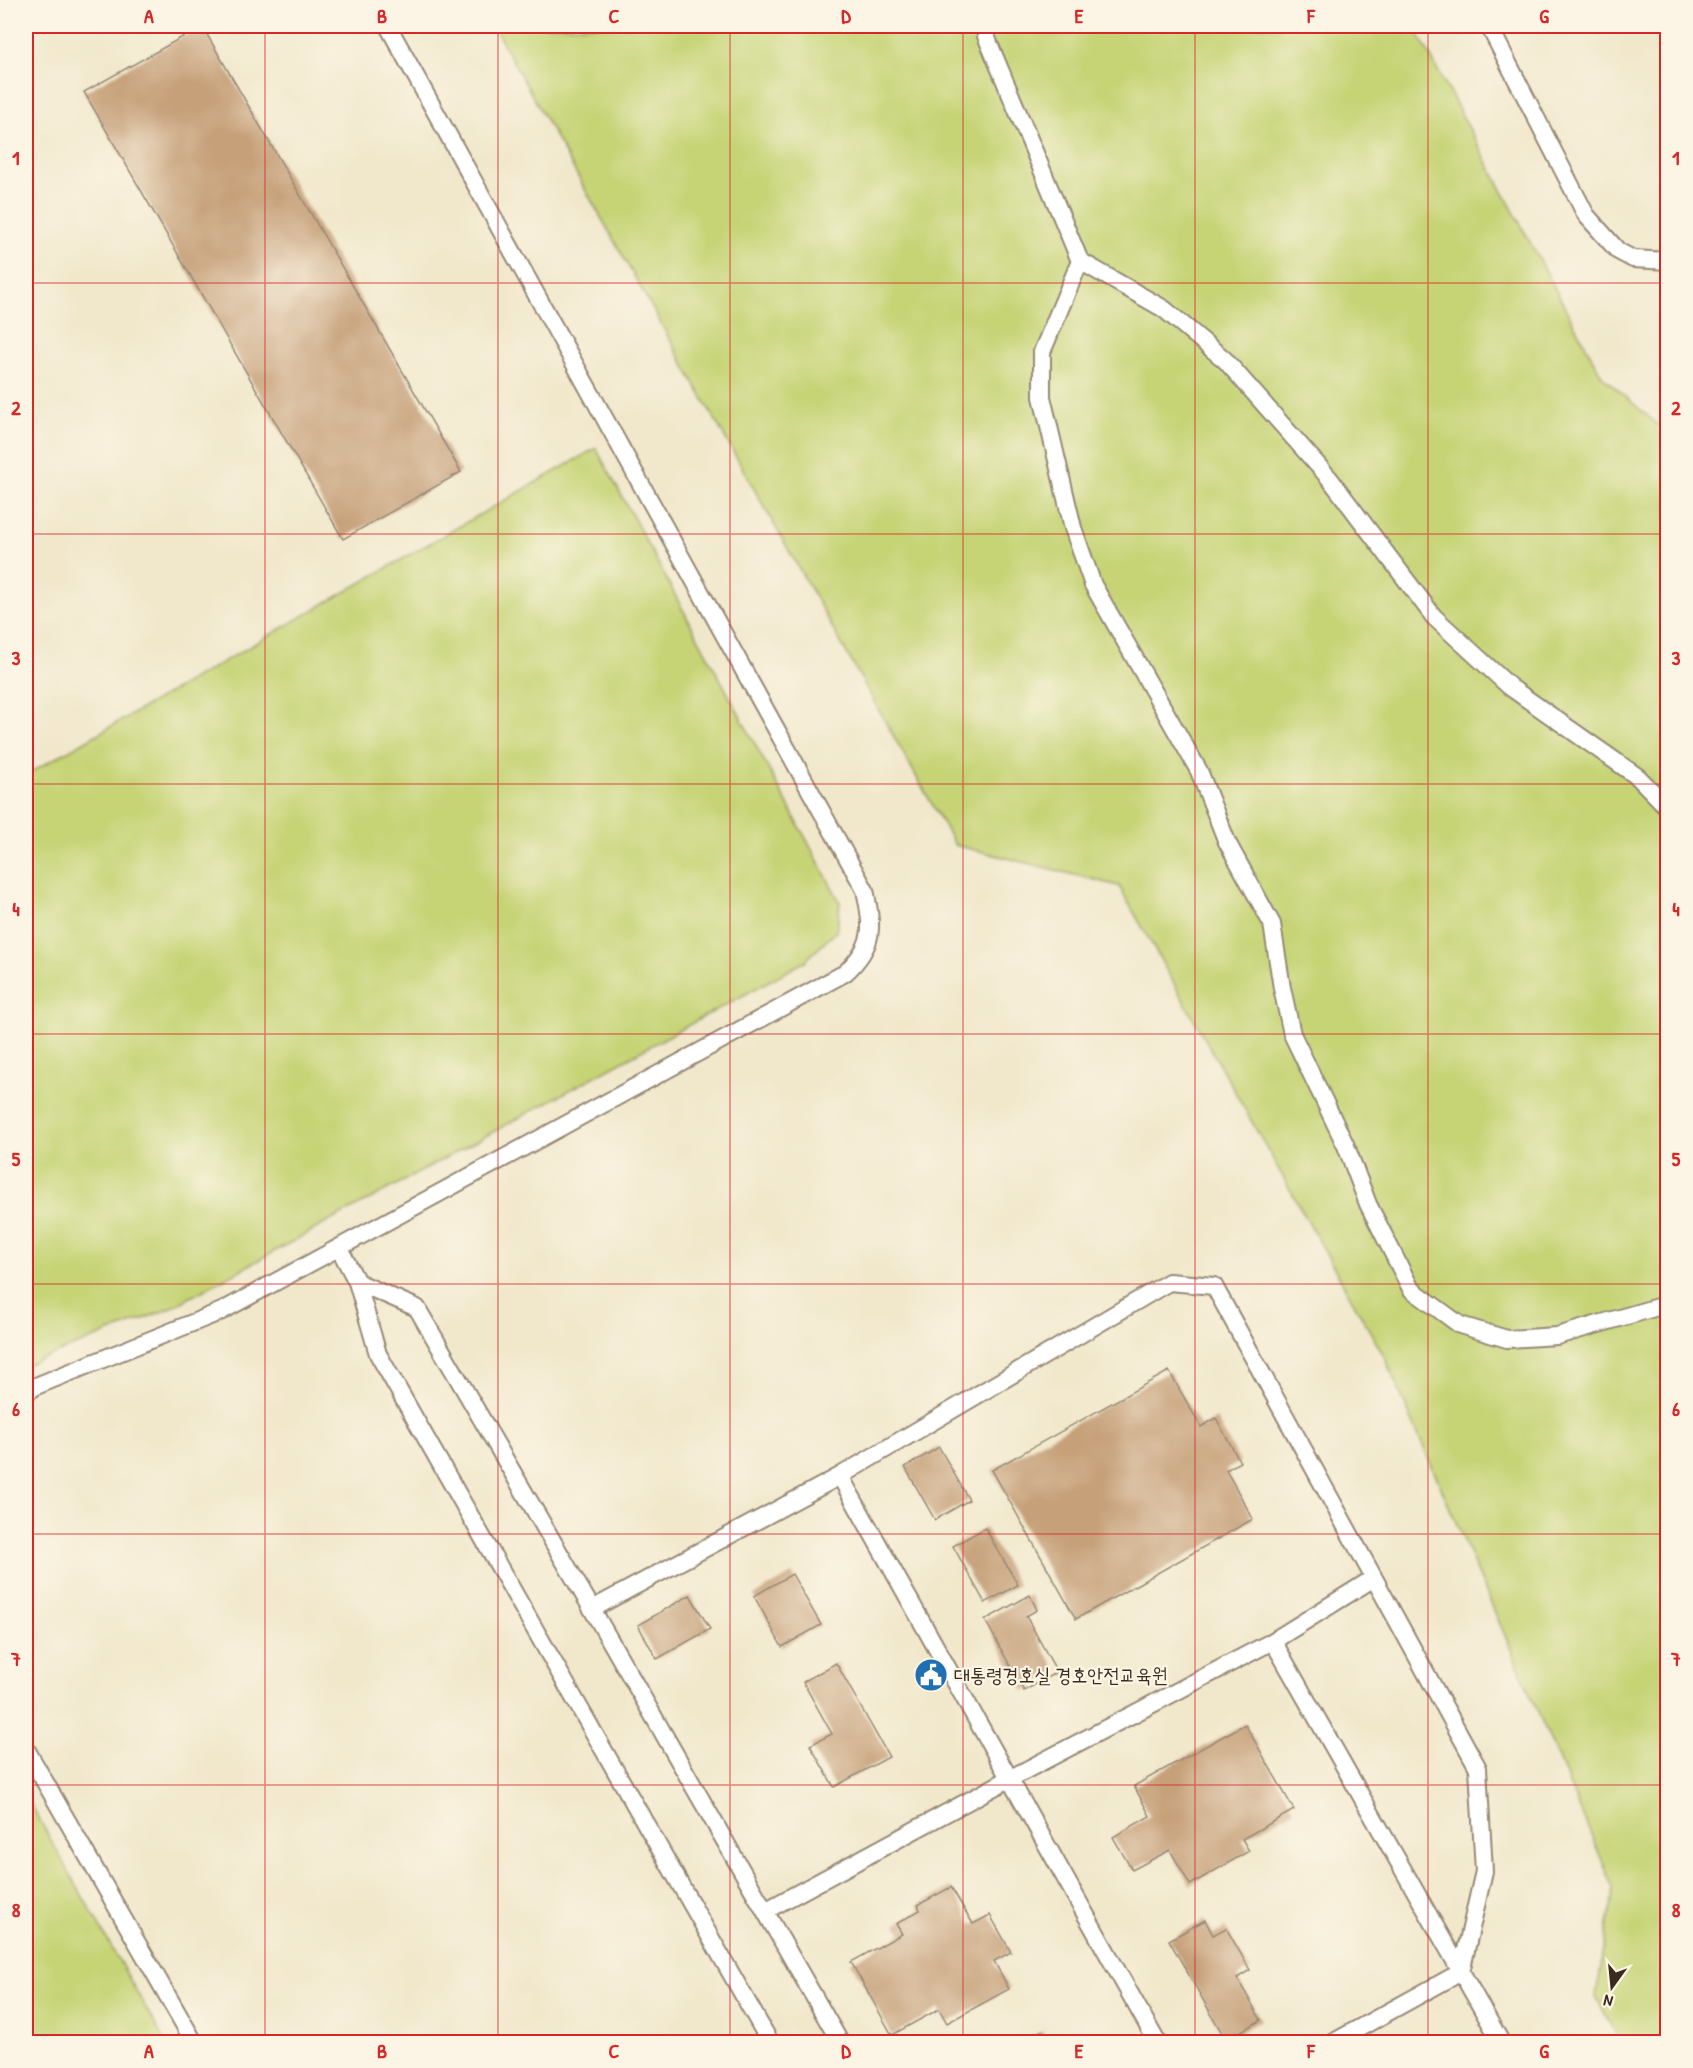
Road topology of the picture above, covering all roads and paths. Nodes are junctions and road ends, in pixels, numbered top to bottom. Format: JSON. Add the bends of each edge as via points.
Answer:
{"nodes":[{"id":1,"x":388,"y":26,"type":"edge"},
{"id":2,"x":987,"y":26,"type":"edge"},
{"id":3,"x":1489,"y":26,"type":"edge"},
{"id":4,"x":1080,"y":261,"type":"junction"},
{"id":5,"x":1668,"y":261,"type":"edge"},
{"id":6,"x":1668,"y":808,"type":"edge"},
{"id":7,"x":339,"y":1248,"type":"junction"},
{"id":8,"x":357,"y":1282,"type":"junction"},
{"id":9,"x":1668,"y":1304,"type":"edge"},
{"id":10,"x":26,"y":1393,"type":"edge"},
{"id":11,"x":840,"y":1476,"type":"junction"},
{"id":12,"x":1374,"y":1578,"type":"junction"},
{"id":13,"x":592,"y":1609,"type":"junction"},
{"id":14,"x":1273,"y":1641,"type":"junction"},
{"id":15,"x":26,"y":1749,"type":"edge"},
{"id":16,"x":1009,"y":1779,"type":"junction"},
{"id":17,"x":765,"y":1911,"type":"junction"},
{"id":18,"x":1461,"y":1972,"type":"junction"},
{"id":19,"x":194,"y":2043,"type":"edge"},
{"id":20,"x":771,"y":2043,"type":"edge"},
{"id":21,"x":840,"y":2043,"type":"edge"},
{"id":22,"x":1157,"y":2043,"type":"edge"},
{"id":23,"x":1334,"y":2043,"type":"edge"},
{"id":24,"x":1501,"y":2043,"type":"edge"}],
"edges":[{"from":1,"to":7,"type":"lane","via":[[865,890],[871,917],[869,941],[860,959],[845,973]]},
{"from":2,"to":4,"type":"lane","via":[[986,36]]},
{"from":3,"to":5,"type":"lane","via":[[1586,215],[1618,251],[1633,259]]},
{"from":4,"to":6,"type":"lane","via":[[1164,309],[1225,360],[1330,479],[1434,617],[1510,687],[1638,777]]},
{"from":4,"to":9,"type":"lane","via":[[1042,352],[1042,397],[1073,528],[1094,585],[1199,771],[1227,842],[1272,924],[1292,1034],[1346,1146],[1368,1204],[1411,1289],[1460,1325],[1508,1339],[1557,1336]]},
{"from":7,"to":8,"type":"lane"},
{"from":7,"to":10,"type":"lane","via":[[222,1311]]},
{"from":8,"to":13,"type":"lane","via":[[417,1308]]},
{"from":8,"to":20,"type":"lane","via":[[378,1354]]},
{"from":11,"to":12,"type":"lane","via":[[1169,1282],[1214,1286]]},
{"from":11,"to":13,"type":"lane"},
{"from":11,"to":16,"type":"lane"},
{"from":12,"to":14,"type":"lane"},
{"from":12,"to":18,"type":"lane","via":[[1478,1768],[1484,1871]]},
{"from":13,"to":17,"type":"lane"},
{"from":14,"to":16,"type":"lane"},
{"from":14,"to":18,"type":"lane"},
{"from":15,"to":19,"type":"lane"},
{"from":16,"to":17,"type":"lane"},
{"from":16,"to":22,"type":"lane"},
{"from":17,"to":21,"type":"lane"},
{"from":18,"to":23,"type":"lane"},
{"from":18,"to":24,"type":"lane"}]}
